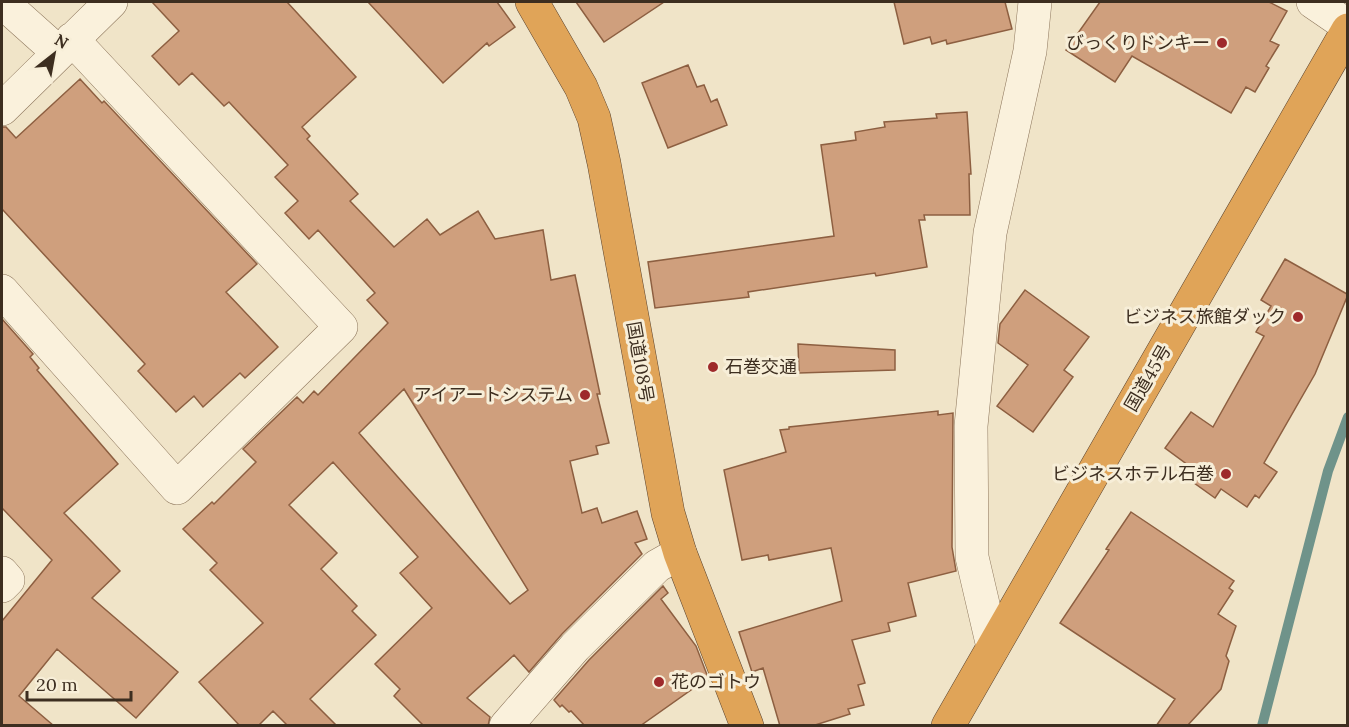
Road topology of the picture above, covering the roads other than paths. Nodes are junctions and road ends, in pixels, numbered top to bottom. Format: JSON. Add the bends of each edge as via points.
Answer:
{"nodes":[{"id":1,"x":2,"y":2,"type":"edge"},
{"id":2,"x":111,"y":2,"type":"edge"},
{"id":3,"x":532,"y":2,"type":"edge"},
{"id":4,"x":1035,"y":2,"type":"edge"},
{"id":5,"x":1313,"y":2,"type":"edge"},
{"id":6,"x":1347,"y":28,"type":"edge"},
{"id":7,"x":65,"y":46,"type":"junction"},
{"id":8,"x":2,"y":109,"type":"edge"},
{"id":9,"x":2,"y":291,"type":"edge"},
{"id":10,"x":680,"y":553,"type":"junction"},
{"id":11,"x":2,"y":573,"type":"edge"},
{"id":12,"x":2,"y":586,"type":"edge"},
{"id":13,"x":993,"y":647,"type":"junction"},
{"id":14,"x":506,"y":726,"type":"edge"},
{"id":15,"x":747,"y":726,"type":"edge"},
{"id":16,"x":948,"y":726,"type":"edge"}],
"edges":[{"from":1,"to":7,"type":"street"},
{"from":2,"to":7,"type":"street"},
{"from":3,"to":10,"type":"highway","name":"国道108号","via":[[581,87],[594,118],[668,513]]},
{"from":4,"to":13,"type":"street","via":[[1030,51],[990,233],[971,426],[972,557]]},
{"from":5,"to":6,"type":"street"},
{"from":6,"to":13,"type":"highway","name":"国道45号"},
{"from":7,"to":8,"type":"street"},
{"from":7,"to":9,"type":"street","via":[[341,327],[177,488]]},
{"from":10,"to":14,"type":"street","via":[[657,566],[583,639]]},
{"from":10,"to":15,"type":"highway","name":"国道108号"},
{"from":11,"to":12,"type":"street","via":[[8,580]]},
{"from":13,"to":16,"type":"highway","name":"国道45号"}]}
